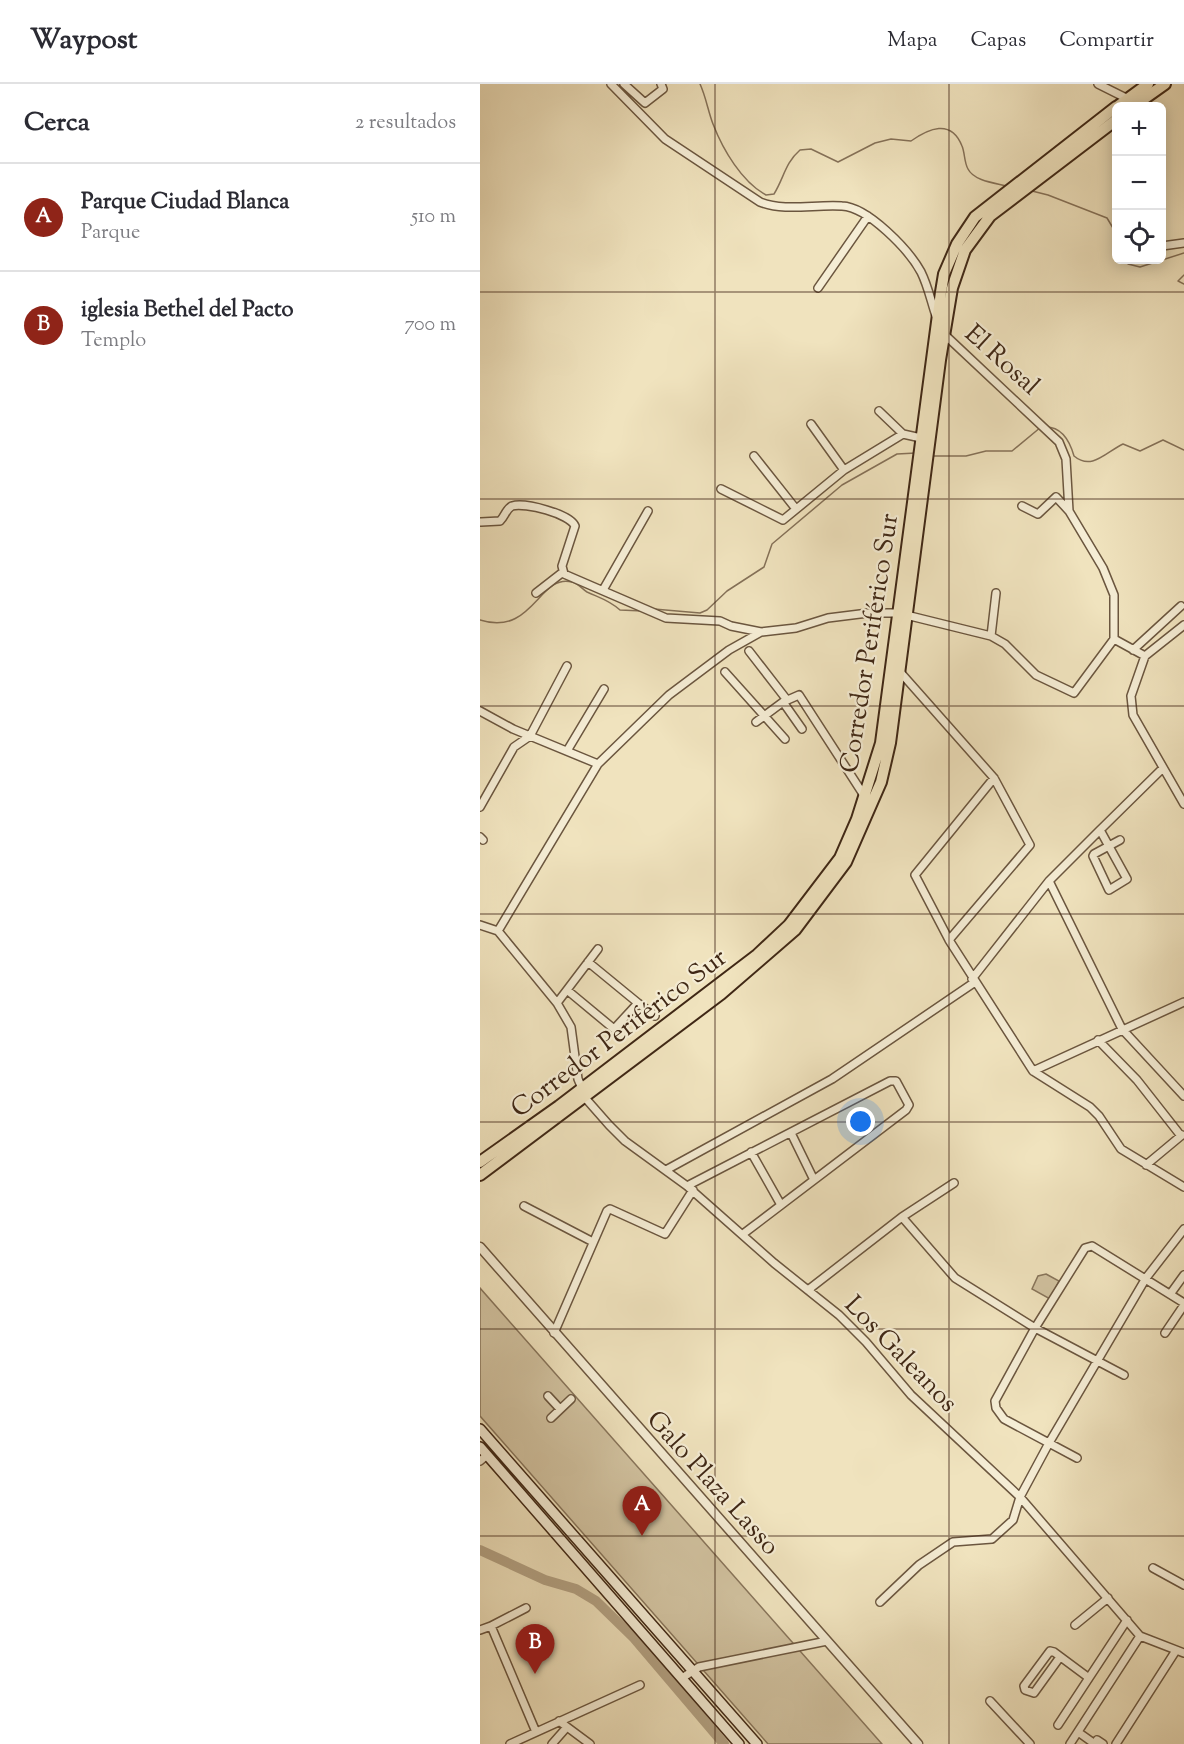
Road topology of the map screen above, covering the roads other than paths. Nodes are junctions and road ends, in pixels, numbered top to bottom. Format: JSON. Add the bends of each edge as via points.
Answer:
{"nodes":[{"id":1,"x":611,"y":84,"type":"edge"},
{"id":2,"x":624,"y":84,"type":"edge"},
{"id":3,"x":661,"y":84,"type":"edge"},
{"id":4,"x":1098,"y":84,"type":"edge"},
{"id":5,"x":1148,"y":84,"type":"edge"},
{"id":6,"x":1165,"y":84,"type":"edge"},
{"id":7,"x":1129,"y":102,"type":"edge"},
{"id":8,"x":1132,"y":102,"type":"edge"},
{"id":9,"x":1133,"y":102,"type":"edge"},
{"id":10,"x":1112,"y":111,"type":"edge"},
{"id":11,"x":1112,"y":123,"type":"edge"},
{"id":12,"x":868,"y":216,"type":"junction"},
{"id":13,"x":1184,"y":243,"type":"edge"},
{"id":14,"x":1166,"y":245,"type":"edge"},
{"id":15,"x":818,"y":288,"type":"dead end"},
{"id":16,"x":937,"y":322,"type":"junction"},
{"id":17,"x":944,"y":333,"type":"junction"},
{"id":18,"x":879,"y":411,"type":"dead end"},
{"id":19,"x":811,"y":424,"type":"dead end"},
{"id":20,"x":903,"y":434,"type":"junction"},
{"id":21,"x":921,"y":438,"type":"junction"},
{"id":22,"x":754,"y":456,"type":"dead end"},
{"id":23,"x":844,"y":470,"type":"junction"},
{"id":24,"x":721,"y":489,"type":"dead end"},
{"id":25,"x":1022,"y":506,"type":"dead end"},
{"id":26,"x":796,"y":510,"type":"junction"},
{"id":27,"x":648,"y":511,"type":"dead end"},
{"id":28,"x":1070,"y":511,"type":"junction"},
{"id":29,"x":481,"y":522,"type":"edge"},
{"id":30,"x":563,"y":572,"type":"junction"},
{"id":31,"x":603,"y":590,"type":"junction"},
{"id":32,"x":536,"y":593,"type":"dead end"},
{"id":33,"x":996,"y":593,"type":"dead end"},
{"id":34,"x":1181,"y":606,"type":"dead end"},
{"id":35,"x":903,"y":615,"type":"junction"},
{"id":36,"x":1184,"y":625,"type":"edge"},
{"id":37,"x":761,"y":632,"type":"junction"},
{"id":38,"x":991,"y":636,"type":"junction"},
{"id":39,"x":1114,"y":639,"type":"junction"},
{"id":40,"x":1133,"y":650,"type":"junction"},
{"id":41,"x":749,"y":651,"type":"dead end"},
{"id":42,"x":1145,"y":656,"type":"junction"},
{"id":43,"x":567,"y":666,"type":"dead end"},
{"id":44,"x":725,"y":672,"type":"dead end"},
{"id":45,"x":901,"y":673,"type":"junction"},
{"id":46,"x":604,"y":689,"type":"dead end"},
{"id":47,"x":785,"y":701,"type":"junction"},
{"id":48,"x":480,"y":711,"type":"edge"},
{"id":49,"x":765,"y":715,"type":"junction"},
{"id":50,"x":756,"y":722,"type":"dead end"},
{"id":51,"x":802,"y":729,"type":"dead end"},
{"id":52,"x":530,"y":736,"type":"junction"},
{"id":53,"x":785,"y":739,"type":"dead end"},
{"id":54,"x":567,"y":751,"type":"junction"},
{"id":55,"x":598,"y":764,"type":"junction"},
{"id":56,"x":1163,"y":768,"type":"junction"},
{"id":57,"x":994,"y":778,"type":"junction"},
{"id":58,"x":865,"y":797,"type":"junction"},
{"id":59,"x":1184,"y":804,"type":"edge"},
{"id":60,"x":480,"y":807,"type":"edge"},
{"id":61,"x":1100,"y":830,"type":"junction"},
{"id":62,"x":1120,"y":840,"type":"dead end"},
{"id":63,"x":1110,"y":846,"type":"junction"},
{"id":64,"x":1048,"y":881,"type":"junction"},
{"id":65,"x":480,"y":925,"type":"edge"},
{"id":66,"x":498,"y":931,"type":"junction"},
{"id":67,"x":949,"y":940,"type":"junction"},
{"id":68,"x":598,"y":949,"type":"dead end"},
{"id":69,"x":588,"y":962,"type":"junction"},
{"id":70,"x":974,"y":980,"type":"junction"},
{"id":71,"x":567,"y":990,"type":"junction"},
{"id":72,"x":1184,"y":1002,"type":"edge"},
{"id":73,"x":557,"y":1003,"type":"junction"},
{"id":74,"x":638,"y":1003,"type":"junction"},
{"id":75,"x":1176,"y":1005,"type":"junction"},
{"id":76,"x":1184,"y":1013,"type":"edge"},
{"id":77,"x":655,"y":1016,"type":"dead end"},
{"id":78,"x":1122,"y":1029,"type":"junction"},
{"id":79,"x":1098,"y":1040,"type":"junction"},
{"id":80,"x":1033,"y":1071,"type":"junction"},
{"id":81,"x":584,"y":1092,"type":"junction"},
{"id":82,"x":1184,"y":1096,"type":"edge"},
{"id":83,"x":791,"y":1133,"type":"junction"},
{"id":84,"x":1182,"y":1135,"type":"edge"},
{"id":85,"x":751,"y":1152,"type":"junction"},
{"id":86,"x":480,"y":1162,"type":"edge"},
{"id":87,"x":1146,"y":1165,"type":"junction"},
{"id":88,"x":666,"y":1170,"type":"junction"},
{"id":89,"x":480,"y":1175,"type":"edge"},
{"id":90,"x":814,"y":1180,"type":"junction"},
{"id":91,"x":954,"y":1183,"type":"dead end"},
{"id":92,"x":1184,"y":1187,"type":"edge"},
{"id":93,"x":690,"y":1188,"type":"junction"},
{"id":94,"x":781,"y":1205,"type":"junction"},
{"id":95,"x":524,"y":1206,"type":"dead end"},
{"id":96,"x":902,"y":1217,"type":"junction"},
{"id":97,"x":1184,"y":1230,"type":"edge"},
{"id":98,"x":743,"y":1234,"type":"junction"},
{"id":99,"x":593,"y":1242,"type":"junction"},
{"id":100,"x":480,"y":1247,"type":"edge"},
{"id":101,"x":1184,"y":1275,"type":"edge"},
{"id":102,"x":1146,"y":1278,"type":"junction"},
{"id":103,"x":808,"y":1290,"type":"junction"},
{"id":104,"x":1171,"y":1293,"type":"junction"},
{"id":105,"x":1184,"y":1304,"type":"edge"},
{"id":106,"x":1035,"y":1328,"type":"junction"},
{"id":107,"x":1165,"y":1332,"type":"dead end"},
{"id":108,"x":554,"y":1333,"type":"junction"},
{"id":109,"x":1099,"y":1361,"type":"junction"},
{"id":110,"x":1124,"y":1375,"type":"dead end"},
{"id":111,"x":548,"y":1396,"type":"dead end"},
{"id":112,"x":571,"y":1399,"type":"dead end"},
{"id":113,"x":560,"y":1409,"type":"junction"},
{"id":114,"x":551,"y":1418,"type":"dead end"},
{"id":115,"x":480,"y":1429,"type":"edge"},
{"id":116,"x":1049,"y":1443,"type":"junction"},
{"id":117,"x":480,"y":1447,"type":"edge"},
{"id":118,"x":483,"y":1458,"type":"edge"},
{"id":119,"x":1077,"y":1458,"type":"dead end"},
{"id":120,"x":1020,"y":1497,"type":"junction"},
{"id":121,"x":1153,"y":1568,"type":"dead end"},
{"id":122,"x":1184,"y":1585,"type":"edge"},
{"id":123,"x":1108,"y":1598,"type":"junction"},
{"id":124,"x":880,"y":1602,"type":"dead end"},
{"id":125,"x":526,"y":1608,"type":"dead end"},
{"id":126,"x":1126,"y":1620,"type":"junction"},
{"id":127,"x":1075,"y":1625,"type":"dead end"},
{"id":128,"x":490,"y":1626,"type":"junction"},
{"id":129,"x":480,"y":1630,"type":"edge"},
{"id":130,"x":1140,"y":1636,"type":"junction"},
{"id":131,"x":827,"y":1641,"type":"junction"},
{"id":132,"x":1175,"y":1652,"type":"junction"},
{"id":133,"x":1184,"y":1653,"type":"edge"},
{"id":134,"x":1060,"y":1657,"type":"junction"},
{"id":135,"x":691,"y":1670,"type":"junction"},
{"id":136,"x":682,"y":1678,"type":"junction"},
{"id":137,"x":1089,"y":1678,"type":"junction"},
{"id":138,"x":640,"y":1685,"type":"dead end"},
{"id":139,"x":990,"y":1701,"type":"dead end"},
{"id":140,"x":559,"y":1722,"type":"junction"},
{"id":141,"x":1058,"y":1725,"type":"dead end"},
{"id":142,"x":567,"y":1727,"type":"junction"},
{"id":143,"x":536,"y":1732,"type":"junction"},
{"id":144,"x":1078,"y":1732,"type":"junction"},
{"id":145,"x":528,"y":1741,"type":"edge"},
{"id":146,"x":510,"y":1744,"type":"edge"},
{"id":147,"x":552,"y":1744,"type":"edge"},
{"id":148,"x":590,"y":1744,"type":"edge"},
{"id":149,"x":739,"y":1744,"type":"edge"},
{"id":150,"x":757,"y":1744,"type":"edge"},
{"id":151,"x":918,"y":1744,"type":"edge"},
{"id":152,"x":1030,"y":1744,"type":"edge"},
{"id":153,"x":1070,"y":1744,"type":"edge"},
{"id":154,"x":1102,"y":1744,"type":"edge"},
{"id":155,"x":1116,"y":1744,"type":"edge"}],
"edges":[{"from":1,"to":12,"type":"street","name":"El Rosal","via":[[665,140],[760,202],[771,207],[853,207]]},
{"from":2,"to":3,"type":"street","via":[[645,104],[663,89]]},
{"from":4,"to":7,"type":"street"},
{"from":5,"to":8,"type":"main road","name":"Corredor Periférico Sur"},
{"from":6,"to":9,"type":"main road","name":"Corredor Periférico Sur"},
{"from":10,"to":16,"type":"main road","name":"Corredor Periférico Sur","via":[[975,217],[944,274]]},
{"from":11,"to":17,"type":"main road","name":"Corredor Periférico Sur","via":[[1032,182],[981,226],[956,273]]},
{"from":12,"to":15,"type":"street"},
{"from":12,"to":16,"type":"street","name":"El Rosal","via":[[915,262],[928,288]]},
{"from":13,"to":14,"type":"street"},
{"from":16,"to":17,"type":"street","name":"El Rosal"},
{"from":16,"to":21,"type":"main road","name":"Corredor Periférico Sur"},
{"from":17,"to":28,"type":"street","name":"El Rosal","via":[[1059,442],[1066,459]]},
{"from":17,"to":35,"type":"main road","name":"Corredor Periférico Sur"},
{"from":18,"to":20,"type":"street"},
{"from":19,"to":23,"type":"street"},
{"from":20,"to":21,"type":"street"},
{"from":20,"to":23,"type":"street"},
{"from":21,"to":35,"type":"main road","name":"Corredor Periférico Sur"},
{"from":22,"to":26,"type":"street"},
{"from":23,"to":26,"type":"street"},
{"from":24,"to":26,"type":"street","via":[[778,520]]},
{"from":25,"to":28,"type":"street","via":[[1038,514],[1056,497]]},
{"from":27,"to":31,"type":"street"},
{"from":28,"to":39,"type":"street","name":"El Rosal","via":[[1114,595]]},
{"from":29,"to":30,"type":"street","via":[[500,521],[509,507],[515,506],[568,518],[575,526]]},
{"from":30,"to":31,"type":"street"},
{"from":30,"to":32,"type":"street"},
{"from":31,"to":37,"type":"street","via":[[666,618],[720,621]]},
{"from":33,"to":38,"type":"street"},
{"from":34,"to":40,"type":"street"},
{"from":35,"to":37,"type":"street","via":[[868,613]]},
{"from":35,"to":38,"type":"street"},
{"from":35,"to":45,"type":"main road","name":"Corredor Periférico Sur"},
{"from":35,"to":58,"type":"main road","name":"Corredor Periférico Sur","via":[[881,743]]},
{"from":36,"to":42,"type":"street"},
{"from":37,"to":55,"type":"street","via":[[729,650],[669,695]]},
{"from":38,"to":39,"type":"street","via":[[1005,644],[1036,675],[1074,693]]},
{"from":39,"to":40,"type":"street"},
{"from":40,"to":42,"type":"street"},
{"from":41,"to":47,"type":"street"},
{"from":42,"to":56,"type":"street","via":[[1131,705]]},
{"from":43,"to":52,"type":"street"},
{"from":44,"to":49,"type":"street"},
{"from":45,"to":57,"type":"street"},
{"from":45,"to":81,"type":"main road","name":"Corredor Periférico Sur","via":[[880,782],[846,862],[825,893],[795,930],[760,962]]},
{"from":46,"to":54,"type":"street"},
{"from":47,"to":49,"type":"street"},
{"from":47,"to":51,"type":"street"},
{"from":47,"to":58,"type":"street","via":[[795,695],[801,698]]},
{"from":48,"to":52,"type":"street"},
{"from":49,"to":50,"type":"street"},
{"from":49,"to":53,"type":"street"},
{"from":52,"to":54,"type":"street"},
{"from":52,"to":60,"type":"street","via":[[514,747]]},
{"from":54,"to":55,"type":"street"},
{"from":55,"to":66,"type":"street"},
{"from":56,"to":59,"type":"street"},
{"from":56,"to":61,"type":"street"},
{"from":57,"to":67,"type":"street","via":[[915,875]]},
{"from":57,"to":67,"type":"street","via":[[1030,845]]},
{"from":58,"to":81,"type":"main road","name":"Corredor Periférico Sur","via":[[840,858],[789,925],[741,968]]},
{"from":61,"to":63,"type":"street"},
{"from":61,"to":64,"type":"street"},
{"from":62,"to":63,"type":"street"},
{"from":63,"to":63,"type":"street","via":[[1094,854],[1093,859],[1109,890],[1127,879]]},
{"from":64,"to":70,"type":"street"},
{"from":64,"to":78,"type":"street"},
{"from":65,"to":66,"type":"street"},
{"from":66,"to":73,"type":"street"},
{"from":67,"to":70,"type":"street"},
{"from":68,"to":69,"type":"street"},
{"from":69,"to":71,"type":"street"},
{"from":69,"to":74,"type":"street"},
{"from":70,"to":80,"type":"street"},
{"from":70,"to":88,"type":"street","via":[[831,1079]]},
{"from":71,"to":73,"type":"street"},
{"from":71,"to":74,"type":"street","via":[[614,1029]]},
{"from":72,"to":75,"type":"street"},
{"from":73,"to":81,"type":"street","via":[[571,1027]]},
{"from":74,"to":77,"type":"street"},
{"from":75,"to":76,"type":"street"},
{"from":75,"to":78,"type":"street"},
{"from":78,"to":79,"type":"street"},
{"from":78,"to":82,"type":"street"},
{"from":79,"to":80,"type":"street"},
{"from":79,"to":84,"type":"street"},
{"from":80,"to":87,"type":"street","via":[[1090,1107],[1121,1149]]},
{"from":81,"to":86,"type":"main road","name":"Corredor Periférico Sur"},
{"from":81,"to":88,"type":"street","name":"Los Galeanos","via":[[625,1142]]},
{"from":81,"to":89,"type":"main road","name":"Corredor Periférico Sur"},
{"from":83,"to":85,"type":"street"},
{"from":83,"to":90,"type":"street"},
{"from":83,"to":90,"type":"street","via":[[894,1080],[909,1105]]},
{"from":84,"to":87,"type":"street"},
{"from":85,"to":93,"type":"street"},
{"from":85,"to":94,"type":"street"},
{"from":87,"to":92,"type":"street"},
{"from":88,"to":93,"type":"street","name":"Los Galeanos"},
{"from":90,"to":94,"type":"street"},
{"from":91,"to":96,"type":"street"},
{"from":93,"to":98,"type":"street","name":"Los Galeanos"},
{"from":93,"to":99,"type":"street","via":[[665,1234],[610,1209]]},
{"from":94,"to":98,"type":"street"},
{"from":95,"to":99,"type":"street"},
{"from":96,"to":103,"type":"street"},
{"from":96,"to":106,"type":"street","via":[[955,1278]]},
{"from":97,"to":102,"type":"street"},
{"from":98,"to":103,"type":"street","name":"Los Galeanos"},
{"from":99,"to":108,"type":"street"},
{"from":100,"to":108,"type":"street","name":"Galo Plaza Lasso"},
{"from":101,"to":104,"type":"street"},
{"from":102,"to":104,"type":"street"},
{"from":102,"to":106,"type":"street","via":[[1088,1245]]},
{"from":102,"to":109,"type":"street"},
{"from":103,"to":120,"type":"street","name":"Los Galeanos","via":[[840,1315],[911,1395]]},
{"from":104,"to":105,"type":"street"},
{"from":105,"to":107,"type":"street"},
{"from":106,"to":109,"type":"street"},
{"from":106,"to":116,"type":"street","via":[[997,1395],[996,1408],[1004,1419]]},
{"from":108,"to":131,"type":"street","name":"Galo Plaza Lasso"},
{"from":109,"to":110,"type":"street"},
{"from":109,"to":116,"type":"street"},
{"from":111,"to":113,"type":"street"},
{"from":112,"to":113,"type":"street"},
{"from":113,"to":114,"type":"street"},
{"from":115,"to":135,"type":"main road"},
{"from":116,"to":119,"type":"street"},
{"from":116,"to":120,"type":"street"},
{"from":117,"to":118,"type":"main road"},
{"from":118,"to":136,"type":"main road"},
{"from":120,"to":123,"type":"street","name":"Los Galeanos"},
{"from":120,"to":124,"type":"street","via":[[1016,1515],[998,1536],[953,1542],[919,1565]]},
{"from":121,"to":122,"type":"street"},
{"from":123,"to":126,"type":"street","name":"Los Galeanos"},
{"from":123,"to":127,"type":"street"},
{"from":125,"to":128,"type":"street"},
{"from":126,"to":130,"type":"street","name":"Los Galeanos"},
{"from":126,"to":137,"type":"street"},
{"from":128,"to":129,"type":"street"},
{"from":128,"to":143,"type":"street"},
{"from":130,"to":132,"type":"street","name":"Los Galeanos"},
{"from":130,"to":144,"type":"street"},
{"from":131,"to":135,"type":"street"},
{"from":131,"to":151,"type":"street","name":"Galo Plaza Lasso"},
{"from":132,"to":133,"type":"street","name":"Los Galeanos"},
{"from":132,"to":155,"type":"street"},
{"from":134,"to":134,"type":"street","via":[[1034,1693],[1024,1690],[1047,1653],[1054,1652]]},
{"from":134,"to":137,"type":"street"},
{"from":135,"to":136,"type":"street"},
{"from":135,"to":150,"type":"main road"},
{"from":136,"to":149,"type":"main road"},
{"from":137,"to":141,"type":"street"},
{"from":138,"to":140,"type":"street"},
{"from":139,"to":152,"type":"street"},
{"from":140,"to":142,"type":"street"},
{"from":140,"to":143,"type":"street"},
{"from":142,"to":147,"type":"street"},
{"from":142,"to":148,"type":"street"},
{"from":143,"to":145,"type":"street"},
{"from":144,"to":153,"type":"street"},
{"from":144,"to":154,"type":"street","via":[[1095,1744],[1097,1740]]},
{"from":145,"to":146,"type":"street"}]}
